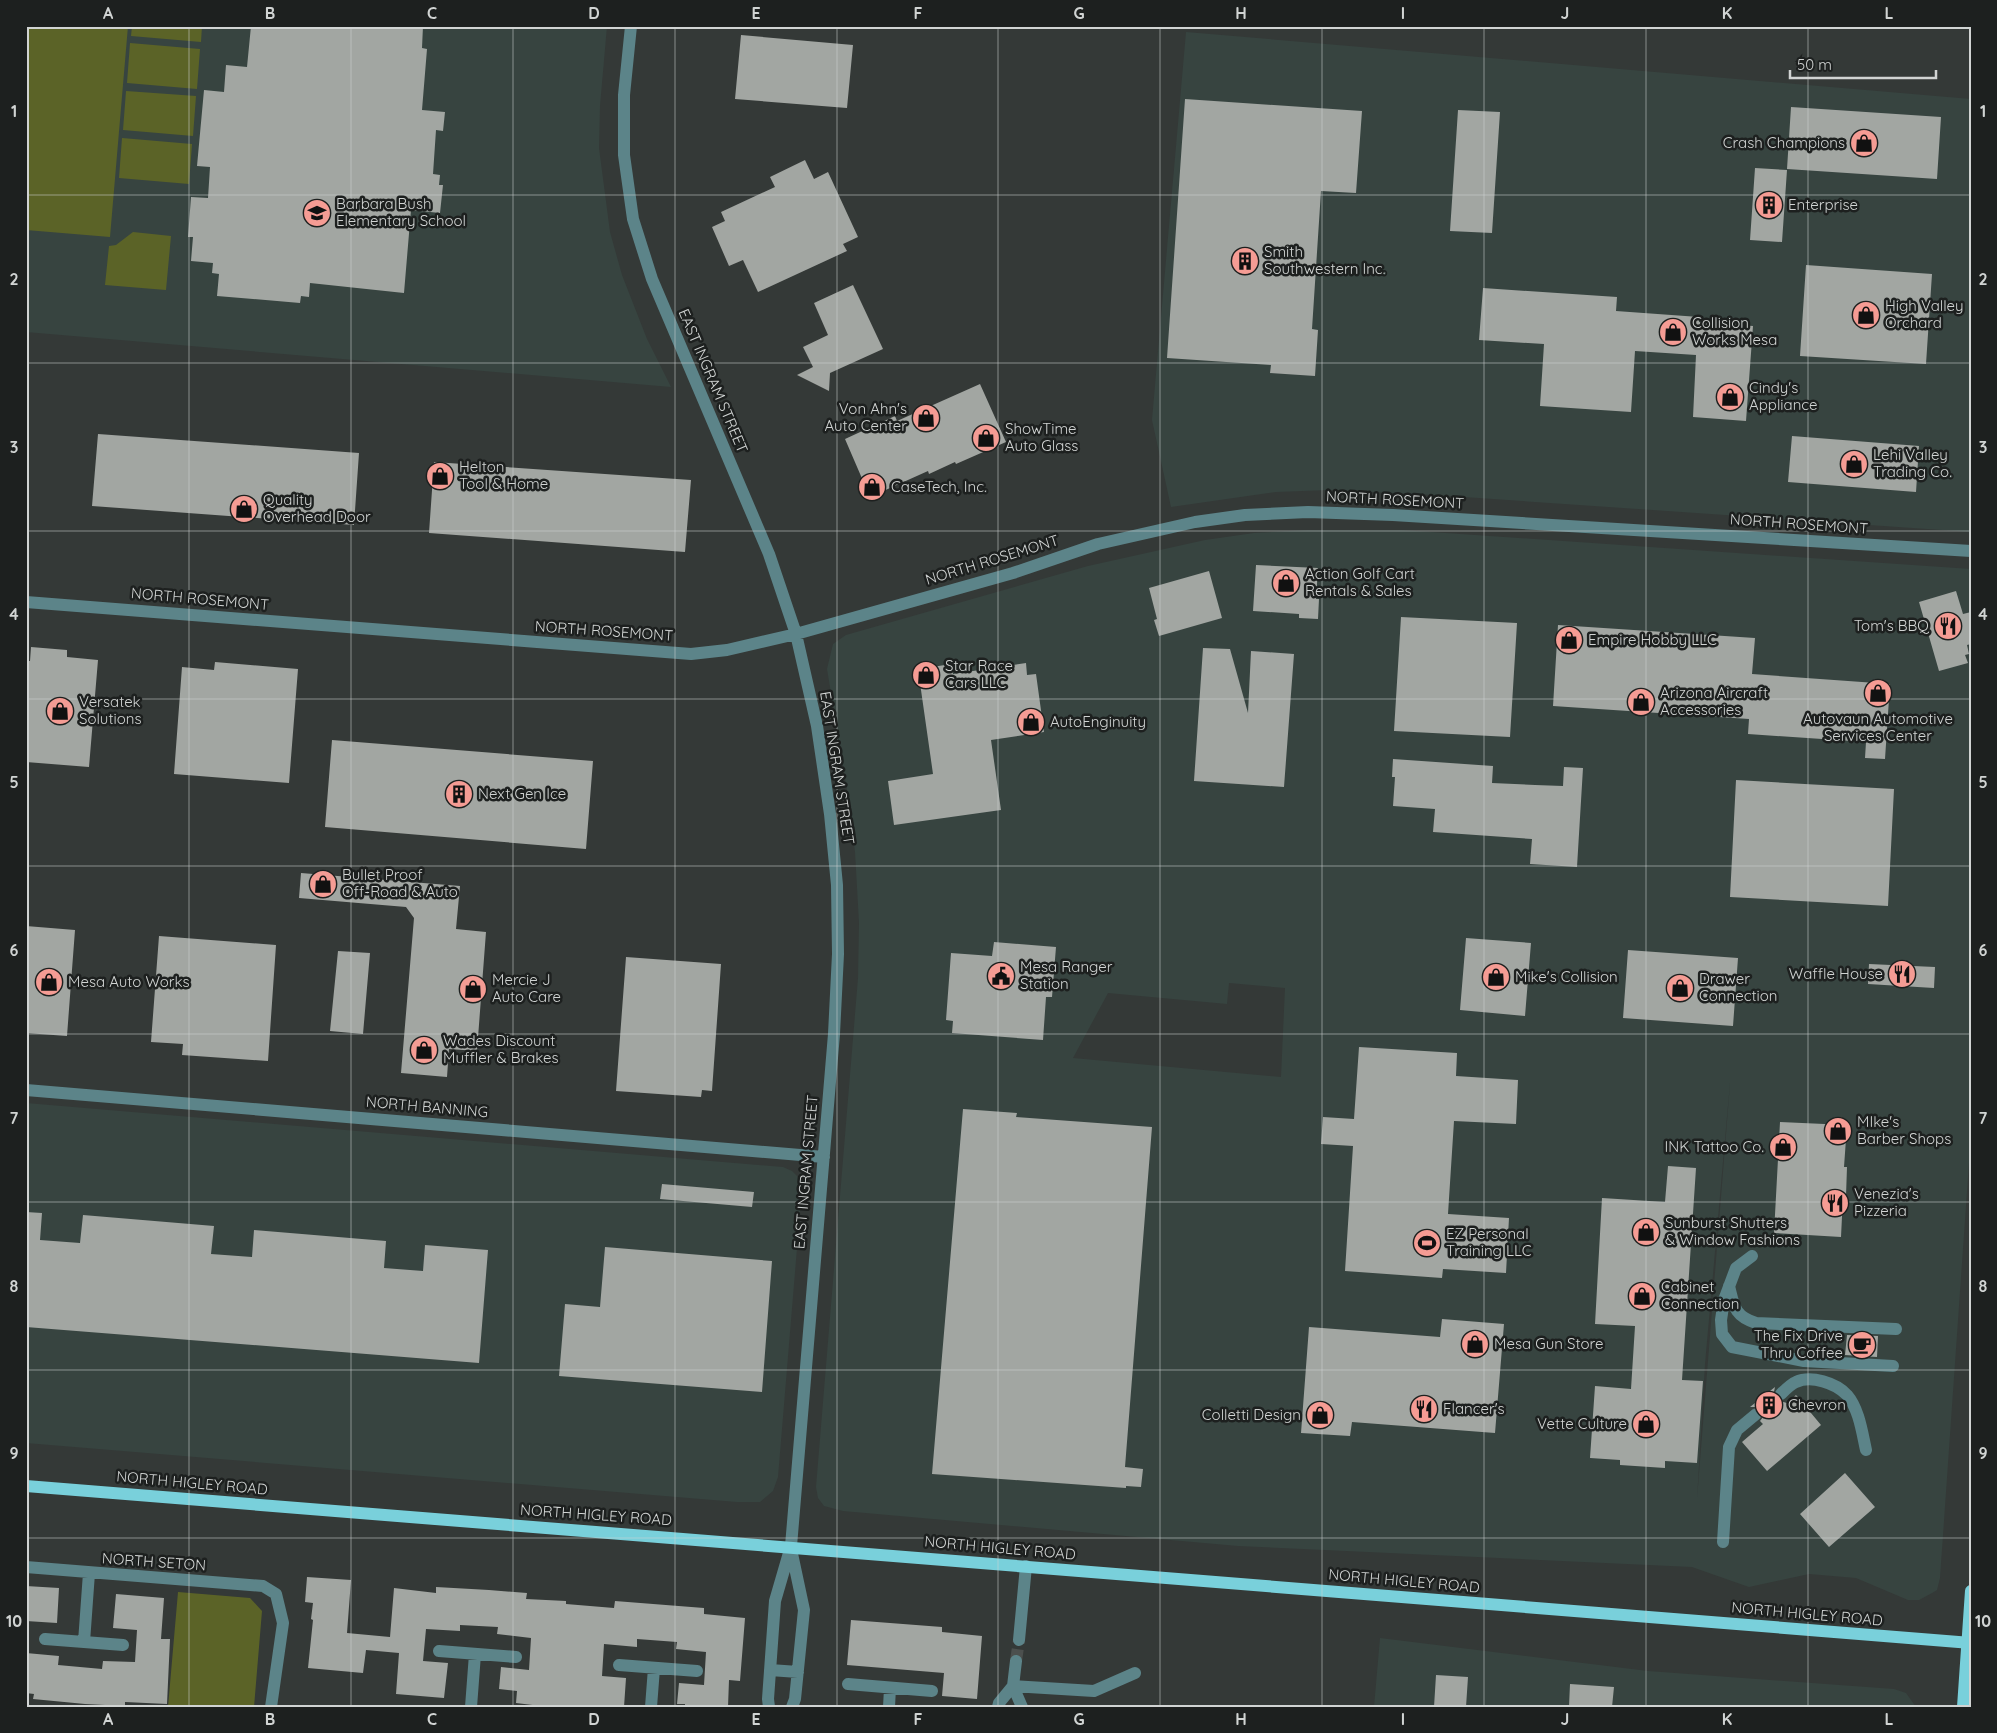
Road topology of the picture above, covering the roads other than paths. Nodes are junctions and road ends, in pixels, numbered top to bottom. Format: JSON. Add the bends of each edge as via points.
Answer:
{"nodes":[{"id":1,"x":631,"y":26,"type":"edge"},
{"id":2,"x":1971,"y":551,"type":"edge"},
{"id":3,"x":26,"y":602,"type":"edge"},
{"id":4,"x":796,"y":634,"type":"junction"},
{"id":5,"x":26,"y":1090,"type":"edge"},
{"id":6,"x":824,"y":1157,"type":"junction"},
{"id":7,"x":1752,"y":1256,"type":"dead end"},
{"id":8,"x":1729,"y":1286,"type":"junction"},
{"id":9,"x":1896,"y":1328,"type":"dead end"},
{"id":10,"x":1893,"y":1366,"type":"dead end"},
{"id":11,"x":1781,"y":1394,"type":"tunnel mouth"},
{"id":12,"x":1755,"y":1414,"type":"tunnel mouth"},
{"id":13,"x":1866,"y":1450,"type":"dead end"},
{"id":14,"x":26,"y":1486,"type":"edge"},
{"id":15,"x":1723,"y":1542,"type":"dead end"},
{"id":16,"x":791,"y":1546,"type":"junction"},
{"id":17,"x":1026,"y":1566,"type":"junction"},
{"id":18,"x":26,"y":1567,"type":"edge"},
{"id":19,"x":89,"y":1573,"type":"junction"},
{"id":20,"x":1971,"y":1591,"type":"edge"},
{"id":21,"x":45,"y":1639,"type":"dead end"},
{"id":22,"x":1019,"y":1640,"type":"tunnel mouth"},
{"id":23,"x":84,"y":1642,"type":"junction"},
{"id":24,"x":1969,"y":1643,"type":"edge"},
{"id":25,"x":123,"y":1645,"type":"dead end"},
{"id":26,"x":439,"y":1651,"type":"dead end"},
{"id":27,"x":475,"y":1654,"type":"junction"},
{"id":28,"x":516,"y":1657,"type":"dead end"},
{"id":29,"x":1016,"y":1661,"type":"tunnel mouth"},
{"id":30,"x":619,"y":1665,"type":"dead end"},
{"id":31,"x":654,"y":1668,"type":"junction"},
{"id":32,"x":770,"y":1670,"type":"junction"},
{"id":33,"x":698,"y":1671,"type":"dead end"},
{"id":34,"x":798,"y":1672,"type":"junction"},
{"id":35,"x":1135,"y":1673,"type":"dead end"},
{"id":36,"x":848,"y":1684,"type":"dead end"},
{"id":37,"x":1013,"y":1686,"type":"junction"},
{"id":38,"x":890,"y":1688,"type":"junction"},
{"id":39,"x":932,"y":1691,"type":"dead end"},
{"id":40,"x":270,"y":1706,"type":"edge"},
{"id":41,"x":277,"y":1707,"type":"edge"},
{"id":42,"x":471,"y":1707,"type":"edge"},
{"id":43,"x":651,"y":1707,"type":"edge"},
{"id":44,"x":769,"y":1707,"type":"edge"},
{"id":45,"x":792,"y":1707,"type":"edge"},
{"id":46,"x":889,"y":1707,"type":"edge"},
{"id":47,"x":998,"y":1707,"type":"edge"},
{"id":48,"x":1022,"y":1707,"type":"edge"},
{"id":49,"x":1963,"y":1707,"type":"edge"}],
"edges":[{"from":1,"to":4,"type":"street","name":"EAST INGRAM STREET","via":[[624,95],[624,155],[633,219],[652,279],[769,554]]},
{"from":2,"to":4,"type":"street","name":"NORTH ROSEMONT","via":[[1393,515],[1308,512],[1245,515],[1195,522],[1098,544],[1013,573]]},
{"from":3,"to":4,"type":"street","name":"NORTH ROSEMONT","via":[[691,654],[727,650]]},
{"from":4,"to":6,"type":"street","name":"EAST INGRAM STREET","via":[[817,726],[837,885],[838,954]]},
{"from":5,"to":6,"type":"street","name":"NORTH BANNING"},
{"from":6,"to":16,"type":"street","name":"EAST INGRAM STREET"},
{"from":7,"to":8,"type":"street","via":[[1736,1268]]},
{"from":8,"to":9,"type":"street","via":[[1735,1309],[1744,1319]]},
{"from":8,"to":10,"type":"street","via":[[1721,1320],[1722,1334],[1732,1346],[1804,1361]]},
{"from":11,"to":13,"type":"street","via":[[1797,1381],[1823,1380],[1836,1387],[1847,1395],[1858,1415]]},
{"from":12,"to":15,"type":"street","via":[[1737,1430],[1729,1447]]},
{"from":14,"to":16,"type":"main road","name":"NORTH HIGLEY ROAD"},
{"from":16,"to":17,"type":"main road","name":"NORTH HIGLEY ROAD"},
{"from":16,"to":32,"type":"street","name":"EAST INGRAM STREET","via":[[775,1601]]},
{"from":16,"to":34,"type":"street","name":"EAST INGRAM STREET","via":[[804,1610]]},
{"from":17,"to":22,"type":"street"},
{"from":17,"to":24,"type":"main road","name":"NORTH HIGLEY ROAD"},
{"from":18,"to":19,"type":"street","name":"NORTH SETON"},
{"from":19,"to":23,"type":"street"},
{"from":19,"to":40,"type":"street","name":"NORTH SETON","via":[[263,1586],[276,1594],[283,1623]]},
{"from":20,"to":24,"type":"main road"},
{"from":21,"to":23,"type":"street"},
{"from":23,"to":25,"type":"street"},
{"from":24,"to":49,"type":"main road"},
{"from":26,"to":27,"type":"street"},
{"from":27,"to":28,"type":"street"},
{"from":27,"to":42,"type":"street"},
{"from":29,"to":37,"type":"street"},
{"from":30,"to":31,"type":"street"},
{"from":31,"to":33,"type":"street"},
{"from":31,"to":43,"type":"street"},
{"from":32,"to":34,"type":"street"},
{"from":32,"to":44,"type":"street","name":"EAST INGRAM STREET"},
{"from":34,"to":45,"type":"street","name":"EAST INGRAM STREET"},
{"from":35,"to":37,"type":"street","via":[[1094,1691]]},
{"from":36,"to":38,"type":"street"},
{"from":37,"to":47,"type":"street"},
{"from":37,"to":48,"type":"street"},
{"from":38,"to":39,"type":"street"},
{"from":38,"to":46,"type":"street"},
{"from":40,"to":41,"type":"street"}]}
